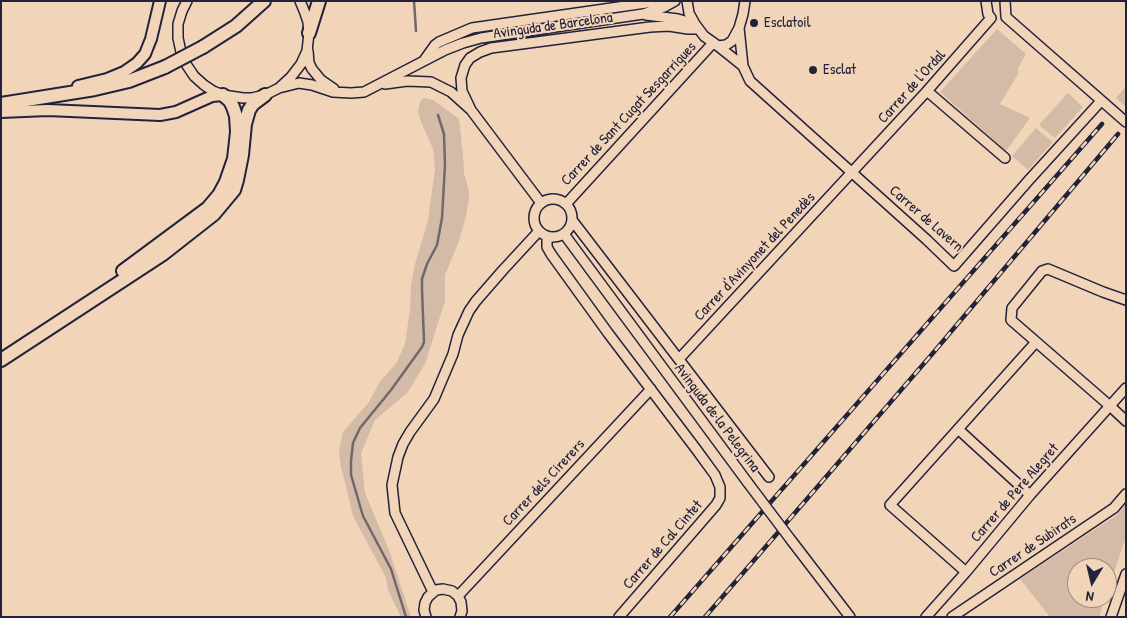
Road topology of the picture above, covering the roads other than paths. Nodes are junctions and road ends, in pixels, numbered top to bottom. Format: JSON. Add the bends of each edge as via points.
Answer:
{"nodes":[{"id":1,"x":160,"y":1,"type":"edge"},
{"id":2,"x":187,"y":1,"type":"edge"},
{"id":3,"x":264,"y":1,"type":"edge"},
{"id":4,"x":300,"y":1,"type":"edge"},
{"id":5,"x":319,"y":1,"type":"edge"},
{"id":6,"x":660,"y":1,"type":"edge"},
{"id":7,"x":675,"y":1,"type":"edge"},
{"id":8,"x":687,"y":1,"type":"edge"},
{"id":9,"x":746,"y":1,"type":"edge"},
{"id":10,"x":986,"y":1,"type":"edge"},
{"id":11,"x":1004,"y":1,"type":"edge"},
{"id":12,"x":643,"y":14,"type":"junction"},
{"id":13,"x":1006,"y":17,"type":"junction"},
{"id":14,"x":991,"y":18,"type":"junction"},
{"id":15,"x":696,"y":27,"type":"junction"},
{"id":16,"x":739,"y":28,"type":"junction"},
{"id":17,"x":308,"y":37,"type":"junction"},
{"id":18,"x":715,"y":44,"type":"junction"},
{"id":19,"x":423,"y":61,"type":"junction"},
{"id":20,"x":743,"y":66,"type":"junction"},
{"id":21,"x":378,"y":86,"type":"junction"},
{"id":22,"x":279,"y":88,"type":"junction"},
{"id":23,"x":927,"y":92,"type":"junction"},
{"id":24,"x":344,"y":93,"type":"junction"},
{"id":25,"x":223,"y":95,"type":"junction"},
{"id":26,"x":265,"y":95,"type":"junction"},
{"id":27,"x":1,"y":98,"type":"edge"},
{"id":28,"x":1100,"y":101,"type":"junction"},
{"id":29,"x":1,"y":104,"type":"edge"},
{"id":30,"x":471,"y":110,"type":"junction"},
{"id":31,"x":1,"y":112,"type":"edge"},
{"id":32,"x":1126,"y":122,"type":"edge"},
{"id":33,"x":1005,"y":158,"type":"dead end"},
{"id":34,"x":852,"y":173,"type":"junction"},
{"id":35,"x":541,"y":203,"type":"junction"},
{"id":36,"x":566,"y":204,"type":"junction"},
{"id":37,"x":572,"y":220,"type":"junction"},
{"id":38,"x":539,"y":231,"type":"junction"},
{"id":39,"x":564,"y":234,"type":"junction"},
{"id":40,"x":547,"y":237,"type":"junction"},
{"id":41,"x":1126,"y":300,"type":"edge"},
{"id":42,"x":1036,"y":342,"type":"junction"},
{"id":43,"x":1,"y":353,"type":"edge"},
{"id":44,"x":679,"y":359,"type":"junction"},
{"id":45,"x":1,"y":360,"type":"edge"},
{"id":46,"x":1126,"y":388,"type":"edge"},
{"id":47,"x":651,"y":389,"type":"junction"},
{"id":48,"x":1110,"y":406,"type":"junction"},
{"id":49,"x":1126,"y":421,"type":"edge"},
{"id":50,"x":958,"y":429,"type":"junction"},
{"id":51,"x":770,"y":477,"type":"dead end"},
{"id":52,"x":1126,"y":494,"type":"edge"},
{"id":53,"x":1030,"y":495,"type":"junction"},
{"id":54,"x":966,"y":572,"type":"junction"},
{"id":55,"x":1126,"y":574,"type":"edge"},
{"id":56,"x":433,"y":592,"type":"junction"},
{"id":57,"x":458,"y":596,"type":"junction"},
{"id":58,"x":426,"y":617,"type":"edge"},
{"id":59,"x":460,"y":617,"type":"edge"},
{"id":60,"x":619,"y":617,"type":"edge"},
{"id":61,"x":850,"y":617,"type":"edge"},
{"id":62,"x":926,"y":617,"type":"edge"},
{"id":63,"x":952,"y":617,"type":"edge"},
{"id":64,"x":1110,"y":617,"type":"edge"}],
"edges":[{"from":1,"to":27,"type":"main road","via":[[149,45],[131,68],[107,79],[79,86]]},
{"from":2,"to":25,"type":"street","via":[[178,24],[180,52],[194,76]]},
{"from":3,"to":29,"type":"highway","bridge":true,"via":[[236,26],[165,67],[95,89]]},
{"from":4,"to":17,"type":"street","via":[[308,22]]},
{"from":5,"to":17,"type":"highway"},
{"from":6,"to":19,"type":"street","via":[[472,28],[439,42]]},
{"from":7,"to":12,"type":"street","name":"Avinguda de Barcelona"},
{"from":8,"to":15,"type":"street"},
{"from":9,"to":16,"type":"street"},
{"from":10,"to":14,"type":"street"},
{"from":11,"to":13,"type":"street"},
{"from":12,"to":15,"type":"street","name":"Avinguda de Barcelona","via":[[672,18]]},
{"from":12,"to":19,"type":"street","name":"Avinguda de Barcelona","via":[[481,38],[464,42]]},
{"from":13,"to":14,"type":"street"},
{"from":13,"to":28,"type":"street"},
{"from":14,"to":23,"type":"street","name":"Carrer de l'Ordal"},
{"from":15,"to":18,"type":"street","name":"Carrer de Lavern"},
{"from":15,"to":30,"type":"street","name":"Avinguda de Barcelona","via":[[650,27],[480,52],[470,58],[461,78],[462,91]]},
{"from":16,"to":18,"type":"street","name":"Carrer de Sant Cugat Sesgarrigues","via":[[726,45]]},
{"from":16,"to":20,"type":"street","name":"Carrer de Lavern"},
{"from":17,"to":22,"type":"street","via":[[301,64]]},
{"from":17,"to":24,"type":"street","via":[[312,70],[326,84]]},
{"from":18,"to":20,"type":"street","name":"Carrer de Lavern"},
{"from":18,"to":36,"type":"street","name":"Carrer de Sant Cugat Sesgarrigues"},
{"from":19,"to":21,"type":"street","name":"Avinguda de Barcelona"},
{"from":20,"to":34,"type":"street","name":"Carrer de Lavern","via":[[750,81]]},
{"from":21,"to":24,"type":"street","via":[[364,92]]},
{"from":21,"to":30,"type":"street","via":[[407,81],[431,82],[451,92]]},
{"from":22,"to":24,"type":"street","via":[[299,83]]},
{"from":22,"to":26,"type":"street"},
{"from":23,"to":33,"type":"street"},
{"from":23,"to":34,"type":"street","name":"Carrer de l'Ordal"},
{"from":25,"to":26,"type":"street","via":[[243,98]]},
{"from":25,"to":31,"type":"main road","via":[[160,115],[48,110]]},
{"from":25,"to":43,"type":"highway","via":[[230,101],[236,116],[236,147],[226,182],[208,208],[77,304]]},
{"from":26,"to":45,"type":"highway","via":[[249,110],[234,190],[214,214],[163,254]]},
{"from":28,"to":32,"type":"street"},
{"from":28,"to":34,"type":"street","name":"Carrer de Lavern","via":[[954,266]]},
{"from":30,"to":35,"type":"street"},
{"from":34,"to":44,"type":"street","name":"Carrer d'Avinyonet del Penedès"},
{"from":35,"to":36,"type":"street","via":[[556,199]]},
{"from":35,"to":38,"type":"street","via":[[533,216]]},
{"from":36,"to":37,"type":"street"},
{"from":37,"to":39,"type":"street"},
{"from":37,"to":44,"type":"street","name":"Avinguda de la Pelegrina"},
{"from":38,"to":40,"type":"street"},
{"from":38,"to":56,"type":"street","via":[[469,311],[434,398],[410,432],[398,457],[392,485],[395,512]]},
{"from":39,"to":40,"type":"street"},
{"from":39,"to":61,"type":"street","name":"Avinguda de la Pelegrina","bridge":true},
{"from":40,"to":47,"type":"street","via":[[551,254]]},
{"from":41,"to":42,"type":"street","via":[[1048,270],[1042,271],[1012,308],[1011,320]]},
{"from":42,"to":48,"type":"street"},
{"from":42,"to":50,"type":"street"},
{"from":44,"to":51,"type":"street","name":"Avinguda de la Pelegrina"},
{"from":46,"to":48,"type":"street","name":"Carrer de Pere Alegret"},
{"from":47,"to":57,"type":"street","name":"Carrer dels Cirerers"},
{"from":47,"to":60,"type":"street","name":"Carrer de Cal Cintet","via":[[715,475],[720,498]]},
{"from":48,"to":49,"type":"street"},
{"from":48,"to":53,"type":"street","name":"Carrer de Pere Alegret"},
{"from":50,"to":53,"type":"street"},
{"from":50,"to":54,"type":"street","via":[[890,505]]},
{"from":52,"to":63,"type":"street","name":"Carrer de Subirats","via":[[1114,508]]},
{"from":53,"to":54,"type":"street","name":"Carrer de Pere Alegret"},
{"from":54,"to":62,"type":"street","name":"Carrer de Pere Alegret"},
{"from":55,"to":64,"type":"street"},
{"from":56,"to":57,"type":"street","via":[[443,589]]},
{"from":56,"to":58,"type":"street","via":[[425,603]]},
{"from":57,"to":59,"type":"street","via":[[462,602]]}]}
